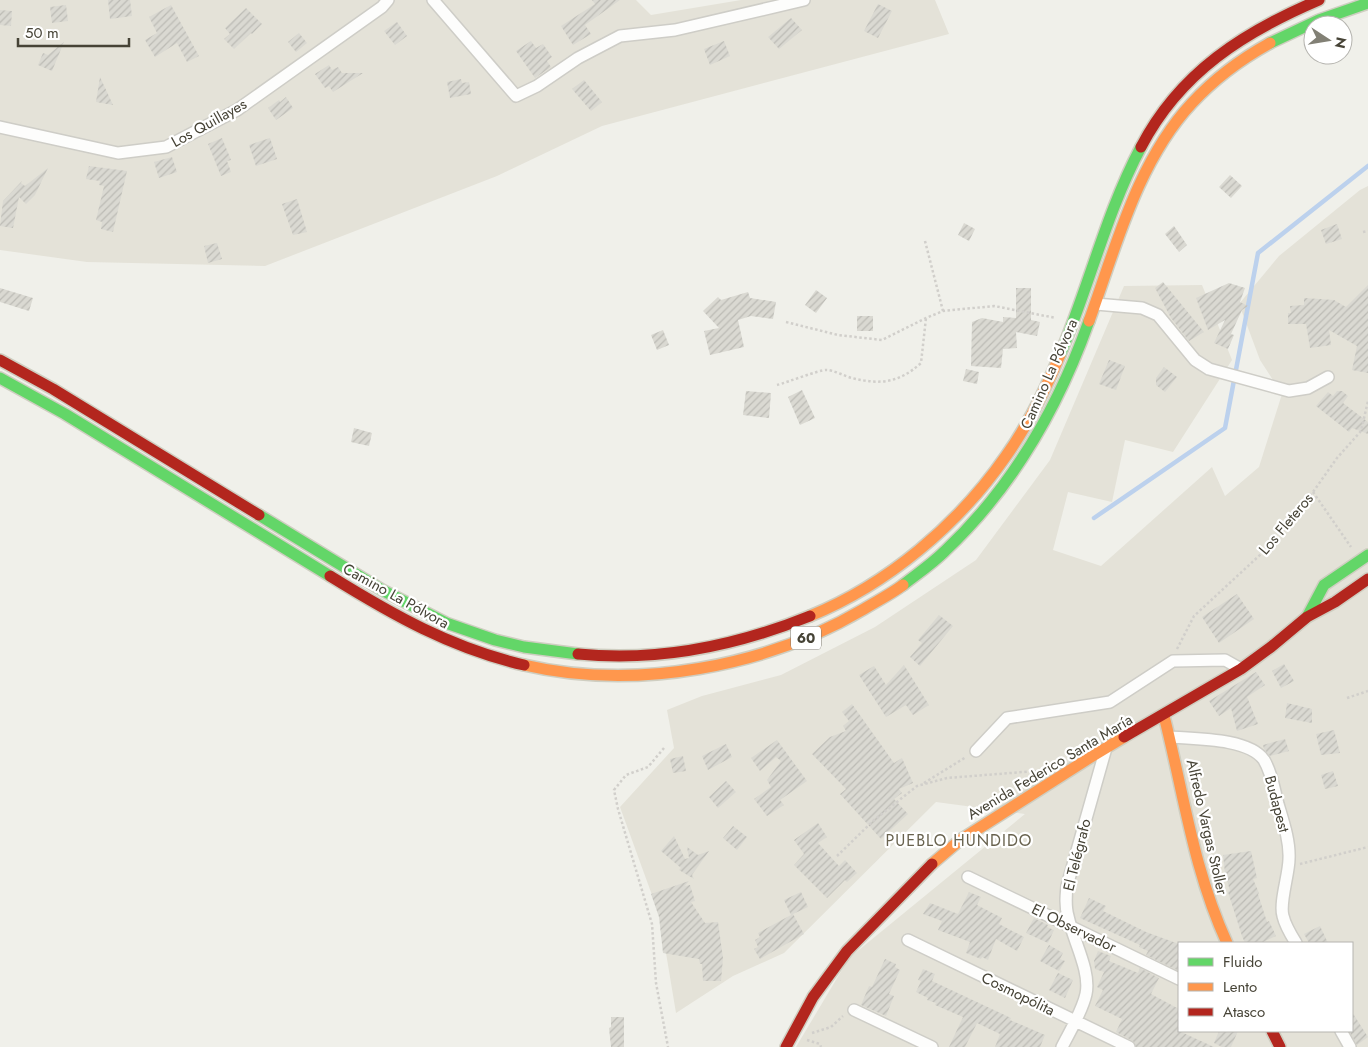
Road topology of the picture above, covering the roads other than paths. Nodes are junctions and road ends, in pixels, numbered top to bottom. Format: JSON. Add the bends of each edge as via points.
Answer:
{"nodes":[{"id":1,"x":388,"y":0,"type":"edge"},
{"id":2,"x":433,"y":0,"type":"edge"},
{"id":3,"x":804,"y":0,"type":"edge"},
{"id":4,"x":1319,"y":0,"type":"edge"},
{"id":5,"x":1368,"y":3,"type":"edge"},
{"id":6,"x":0,"y":127,"type":"edge"},
{"id":7,"x":1096,"y":304,"type":"junction"},
{"id":8,"x":0,"y":360,"type":"edge"},
{"id":9,"x":0,"y":378,"type":"edge"},
{"id":10,"x":1328,"y":378,"type":"dead end"},
{"id":11,"x":1368,"y":555,"type":"edge"},
{"id":12,"x":1338,"y":576,"type":"junction"},
{"id":13,"x":1368,"y":579,"type":"edge"},
{"id":14,"x":1347,"y":594,"type":"junction"},
{"id":15,"x":1307,"y":616,"type":"junction"},
{"id":16,"x":1241,"y":669,"type":"junction"},
{"id":17,"x":1164,"y":716,"type":"junction"},
{"id":18,"x":1170,"y":737,"type":"junction"},
{"id":19,"x":1106,"y":748,"type":"junction"},
{"id":20,"x":976,"y":751,"type":"road end"},
{"id":21,"x":968,"y":877,"type":"dead end"},
{"id":22,"x":1070,"y":926,"type":"junction"},
{"id":23,"x":908,"y":940,"type":"dead end"},
{"id":24,"x":1227,"y":942,"type":"edge"},
{"id":25,"x":1296,"y":942,"type":"edge"},
{"id":26,"x":1178,"y":979,"type":"edge"},
{"id":27,"x":850,"y":1012,"type":"road end"},
{"id":28,"x":1075,"y":1021,"type":"junction"},
{"id":29,"x":1272,"y":1032,"type":"edge"},
{"id":30,"x":1342,"y":1032,"type":"edge"},
{"id":31,"x":786,"y":1047,"type":"edge"},
{"id":32,"x":932,"y":1047,"type":"edge"},
{"id":33,"x":1062,"y":1047,"type":"edge"},
{"id":34,"x":1129,"y":1047,"type":"edge"},
{"id":35,"x":1280,"y":1047,"type":"edge"},
{"id":36,"x":1350,"y":1047,"type":"edge"}],
"edges":[{"from":1,"to":6,"type":"street","name":"Los Quillayes","via":[[237,110],[166,147],[118,153]]},
{"from":2,"to":3,"type":"street","via":[[516,96],[620,36],[675,30]]},
{"from":4,"to":8,"type":"main road","name":"Camino La Pólvora","number":"60","via":[[1266,23],[1232,43],[1164,110],[1137,152],[1124,180],[1073,321],[1041,397],[1012,449],[984,486],[943,529],[881,577],[835,604],[769,632],[707,648],[633,656],[579,654],[516,645],[469,632],[382,590]]},
{"from":5,"to":7,"type":"main road","name":"Camino La Pólvora","number":"60","via":[[1265,44],[1226,71],[1194,101],[1148,168]]},
{"from":7,"to":9,"type":"main road","name":"Camino La Pólvora","number":"60","via":[[1061,391],[1020,465],[984,512],[934,560],[882,599],[810,637],[738,660],[669,672],[568,672],[496,658],[448,642],[383,609],[65,414]]},
{"from":7,"to":10,"type":"street","via":[[1151,311],[1164,321],[1194,360],[1209,369],[1289,391],[1308,388]]},
{"from":11,"to":12,"type":"main road","name":"Avenida Federico Santa María"},
{"from":12,"to":14,"type":"main road","via":[[1339,588]]},
{"from":12,"to":15,"type":"main road","name":"Avenida Federico Santa María","via":[[1324,585]]},
{"from":13,"to":14,"type":"main road","name":"Avenida Federico Santa María"},
{"from":14,"to":15,"type":"main road","name":"Avenida Federico Santa María"},
{"from":15,"to":16,"type":"main road","name":"Avenida Federico Santa María"},
{"from":16,"to":17,"type":"main road","name":"Avenida Federico Santa María"},
{"from":16,"to":20,"type":"street","via":[[1226,660],[1173,661],[1110,702],[1007,718]]},
{"from":17,"to":18,"type":"main road","name":"Alfredo Vargas Stoller"},
{"from":17,"to":19,"type":"main road","name":"Avenida Federico Santa María"},
{"from":18,"to":24,"type":"main road","name":"Alfredo Vargas Stoller","via":[[1199,873]]},
{"from":18,"to":25,"type":"street","name":"Budapest","via":[[1240,745],[1254,751],[1263,760],[1271,776],[1290,852],[1282,910]]},
{"from":19,"to":22,"type":"street","name":"El Telégrafo","via":[[1067,886],[1066,907]]},
{"from":19,"to":31,"type":"main road","name":"Avenida Federico Santa María","via":[[958,841],[928,867],[847,951],[813,997]]},
{"from":21,"to":22,"type":"street","name":"El Observador"},
{"from":22,"to":26,"type":"street","name":"El Observador"},
{"from":22,"to":28,"type":"street","name":"El Telégrafo","via":[[1087,985]]},
{"from":23,"to":28,"type":"street","name":"Cosmopólita"},
{"from":27,"to":32,"type":"street"},
{"from":28,"to":33,"type":"street","name":"El Telégrafo"},
{"from":28,"to":34,"type":"street","name":"Cosmopólita"},
{"from":29,"to":35,"type":"main road"},
{"from":30,"to":36,"type":"street"}]}
